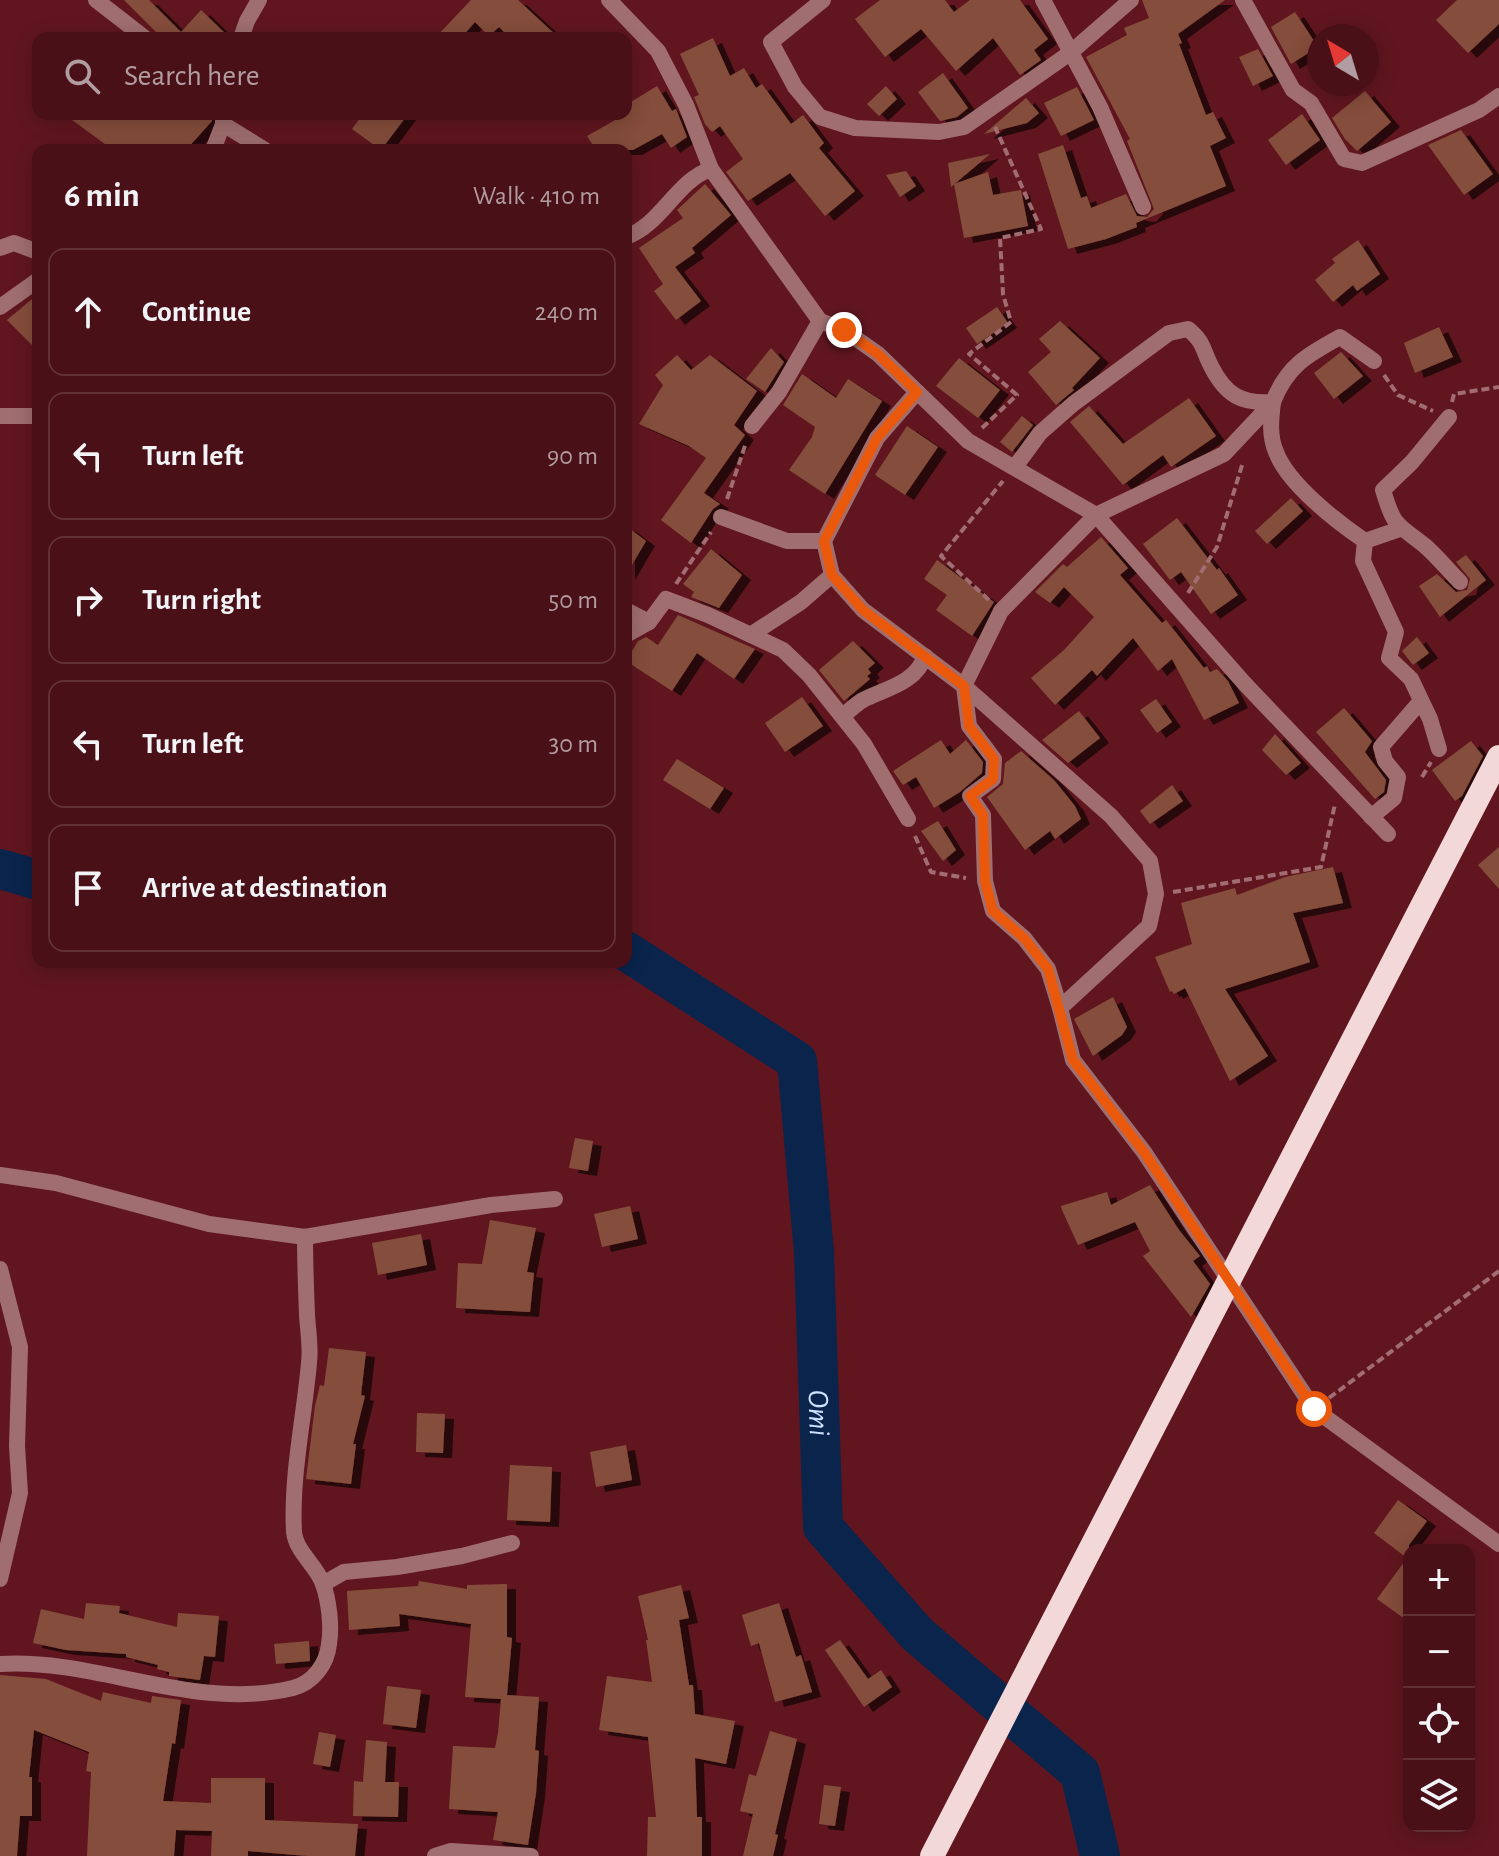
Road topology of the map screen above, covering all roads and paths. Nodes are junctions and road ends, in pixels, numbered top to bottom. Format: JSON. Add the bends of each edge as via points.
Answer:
{"nodes":[{"id":1,"x":96,"y":0,"type":"edge"},
{"id":2,"x":259,"y":0,"type":"edge"},
{"id":3,"x":609,"y":0,"type":"edge"},
{"id":4,"x":823,"y":0,"type":"edge"},
{"id":5,"x":1043,"y":0,"type":"edge"},
{"id":6,"x":1243,"y":0,"type":"edge"},
{"id":7,"x":1125,"y":2,"type":"edge"},
{"id":8,"x":137,"y":32,"type":"edge"},
{"id":9,"x":243,"y":32,"type":"edge"},
{"id":10,"x":1070,"y":53,"type":"junction"},
{"id":11,"x":1499,"y":96,"type":"edge"},
{"id":12,"x":988,"y":110,"type":"junction"},
{"id":13,"x":223,"y":120,"type":"edge"},
{"id":14,"x":224,"y":120,"type":"edge"},
{"id":15,"x":215,"y":144,"type":"edge"},
{"id":16,"x":257,"y":144,"type":"edge"},
{"id":17,"x":711,"y":169,"type":"junction"},
{"id":18,"x":1143,"y":207,"type":"dead end"},
{"id":19,"x":632,"y":233,"type":"edge"},
{"id":20,"x":0,"y":248,"type":"edge"},
{"id":21,"x":32,"y":250,"type":"edge"},
{"id":22,"x":32,"y":284,"type":"edge"},
{"id":23,"x":0,"y":307,"type":"edge"},
{"id":24,"x":820,"y":321,"type":"junction"},
{"id":25,"x":1374,"y":361,"type":"joint"},
{"id":26,"x":1499,"y":387,"type":"edge"},
{"id":27,"x":917,"y":392,"type":"junction"},
{"id":28,"x":1273,"y":402,"type":"junction"},
{"id":29,"x":0,"y":416,"type":"edge"},
{"id":30,"x":32,"y":416,"type":"edge"},
{"id":31,"x":1449,"y":417,"type":"junction"},
{"id":32,"x":752,"y":426,"type":"joint"},
{"id":33,"x":968,"y":441,"type":"junction"},
{"id":34,"x":1243,"y":460,"type":"dead end"},
{"id":35,"x":1015,"y":467,"type":"junction"},
{"id":36,"x":1096,"y":515,"type":"junction"},
{"id":37,"x":721,"y":517,"type":"junction"},
{"id":38,"x":1400,"y":529,"type":"junction"},
{"id":39,"x":824,"y":541,"type":"junction"},
{"id":40,"x":1365,"y":541,"type":"junction"},
{"id":41,"x":832,"y":575,"type":"junction"},
{"id":42,"x":1460,"y":582,"type":"dead end"},
{"id":43,"x":666,"y":599,"type":"junction"},
{"id":44,"x":1178,"y":608,"type":"junction"},
{"id":45,"x":1001,"y":611,"type":"junction"},
{"id":46,"x":632,"y":613,"type":"edge"},
{"id":47,"x":649,"y":622,"type":"junction"},
{"id":48,"x":632,"y":632,"type":"edge"},
{"id":49,"x":752,"y":634,"type":"junction"},
{"id":50,"x":925,"y":656,"type":"junction"},
{"id":51,"x":964,"y":686,"type":"junction"},
{"id":52,"x":1420,"y":702,"type":"junction"},
{"id":53,"x":843,"y":716,"type":"junction"},
{"id":54,"x":1439,"y":749,"type":"dead end"},
{"id":55,"x":1499,"y":757,"type":"edge"},
{"id":56,"x":1339,"y":786,"type":"junction"},
{"id":57,"x":1371,"y":817,"type":"junction"},
{"id":58,"x":908,"y":819,"type":"joint"},
{"id":59,"x":1388,"y":834,"type":"dead end"},
{"id":60,"x":985,"y":881,"type":"junction"},
{"id":61,"x":1156,"y":894,"type":"junction"},
{"id":62,"x":1060,"y":1008,"type":"junction"},
{"id":63,"x":0,"y":1175,"type":"edge"},
{"id":64,"x":555,"y":1199,"type":"dead end"},
{"id":65,"x":305,"y":1237,"type":"junction"},
{"id":66,"x":0,"y":1269,"type":"edge"},
{"id":67,"x":1499,"y":1271,"type":"edge"},
{"id":68,"x":1314,"y":1409,"type":"junction"},
{"id":69,"x":512,"y":1543,"type":"dead end"},
{"id":70,"x":1499,"y":1544,"type":"edge"},
{"id":71,"x":0,"y":1579,"type":"edge"},
{"id":72,"x":323,"y":1584,"type":"junction"},
{"id":73,"x":0,"y":1664,"type":"edge"},
{"id":74,"x":435,"y":1856,"type":"edge"},
{"id":75,"x":531,"y":1856,"type":"edge"},
{"id":76,"x":932,"y":1856,"type":"edge"}],
"edges":[{"from":1,"to":8,"type":"street"},
{"from":2,"to":9,"type":"street"},
{"from":3,"to":17,"type":"street","via":[[658,51]]},
{"from":4,"to":12,"type":"street","via":[[771,42],[795,87],[820,117],[855,128],[939,132],[964,127]]},
{"from":5,"to":10,"type":"street"},
{"from":6,"to":11,"type":"street","via":[[1293,90],[1311,103],[1344,159],[1362,163]]},
{"from":7,"to":10,"type":"street"},
{"from":10,"to":12,"type":"street"},
{"from":10,"to":18,"type":"street"},
{"from":12,"to":33,"type":"path","via":[[1041,229],[1000,238],[1003,294],[1011,322],[969,354],[1017,395]]},
{"from":13,"to":15,"type":"street"},
{"from":14,"to":16,"type":"street"},
{"from":17,"to":19,"type":"street"},
{"from":17,"to":24,"type":"street"},
{"from":20,"to":21,"type":"street","via":[[14,243]]},
{"from":22,"to":23,"type":"street"},
{"from":24,"to":27,"type":"street","via":[[844,330],[878,354]]},
{"from":24,"to":32,"type":"street","via":[[779,392]]},
{"from":25,"to":28,"type":"street","via":[[1340,337],[1296,364]]},
{"from":25,"to":31,"type":"path","via":[[1398,395]]},
{"from":26,"to":31,"type":"path","via":[[1454,394]]},
{"from":27,"to":33,"type":"street"},
{"from":27,"to":39,"type":"street","via":[[877,438]]},
{"from":28,"to":35,"type":"street","via":[[1239,400],[1210,365],[1199,339],[1188,329],[1169,333],[1073,404],[1040,433]]},
{"from":28,"to":36,"type":"street","via":[[1224,454]]},
{"from":28,"to":40,"type":"street","via":[[1270,426],[1276,453],[1331,518]]},
{"from":29,"to":30,"type":"street"},
{"from":31,"to":38,"type":"street","via":[[1383,490]]},
{"from":32,"to":37,"type":"path"},
{"from":33,"to":35,"type":"street"},
{"from":34,"to":44,"type":"path","via":[[1217,547]]},
{"from":35,"to":36,"type":"street"},
{"from":35,"to":45,"type":"path","via":[[941,556]]},
{"from":36,"to":44,"type":"street"},
{"from":36,"to":45,"type":"street"},
{"from":37,"to":39,"type":"street","via":[[787,541]]},
{"from":37,"to":43,"type":"path"},
{"from":38,"to":40,"type":"street"},
{"from":38,"to":42,"type":"street"},
{"from":39,"to":41,"type":"street"},
{"from":40,"to":52,"type":"street","via":[[1363,561],[1396,632],[1389,658],[1411,679]]},
{"from":41,"to":49,"type":"street"},
{"from":41,"to":50,"type":"street","via":[[863,610]]},
{"from":43,"to":47,"type":"street"},
{"from":43,"to":49,"type":"street"},
{"from":44,"to":56,"type":"street"},
{"from":45,"to":51,"type":"street"},
{"from":46,"to":47,"type":"street"},
{"from":47,"to":48,"type":"street"},
{"from":49,"to":53,"type":"street","via":[[783,650]]},
{"from":50,"to":51,"type":"street"},
{"from":50,"to":53,"type":"street","via":[[920,670]]},
{"from":51,"to":60,"type":"street","via":[[969,726],[994,759],[993,779],[970,796],[983,815]]},
{"from":51,"to":61,"type":"street","via":[[1111,816],[1150,861]]},
{"from":52,"to":54,"type":"street"},
{"from":52,"to":57,"type":"street","via":[[1381,747],[1398,777],[1394,798]]},
{"from":53,"to":58,"type":"street"},
{"from":55,"to":76,"type":"highway"},
{"from":56,"to":57,"type":"street"},
{"from":56,"to":61,"type":"path","via":[[1321,867]]},
{"from":57,"to":59,"type":"street"},
{"from":58,"to":60,"type":"path","via":[[931,872]]},
{"from":60,"to":62,"type":"street","via":[[993,911],[1048,969]]},
{"from":61,"to":62,"type":"street","via":[[1149,926]]},
{"from":62,"to":68,"type":"street","via":[[1073,1060],[1144,1152]]},
{"from":63,"to":65,"type":"street","via":[[56,1183],[209,1224]]},
{"from":64,"to":65,"type":"street"},
{"from":65,"to":72,"type":"street","via":[[310,1360],[296,1467],[295,1538]]},
{"from":66,"to":71,"type":"street","via":[[20,1347],[20,1493]]},
{"from":67,"to":68,"type":"path"},
{"from":68,"to":70,"type":"street"},
{"from":69,"to":72,"type":"street","via":[[462,1556],[344,1572]]},
{"from":72,"to":73,"type":"street","via":[[329,1645],[320,1672],[297,1688],[183,1692],[64,1669]]},
{"from":74,"to":75,"type":"street","via":[[451,1851]]}]}
